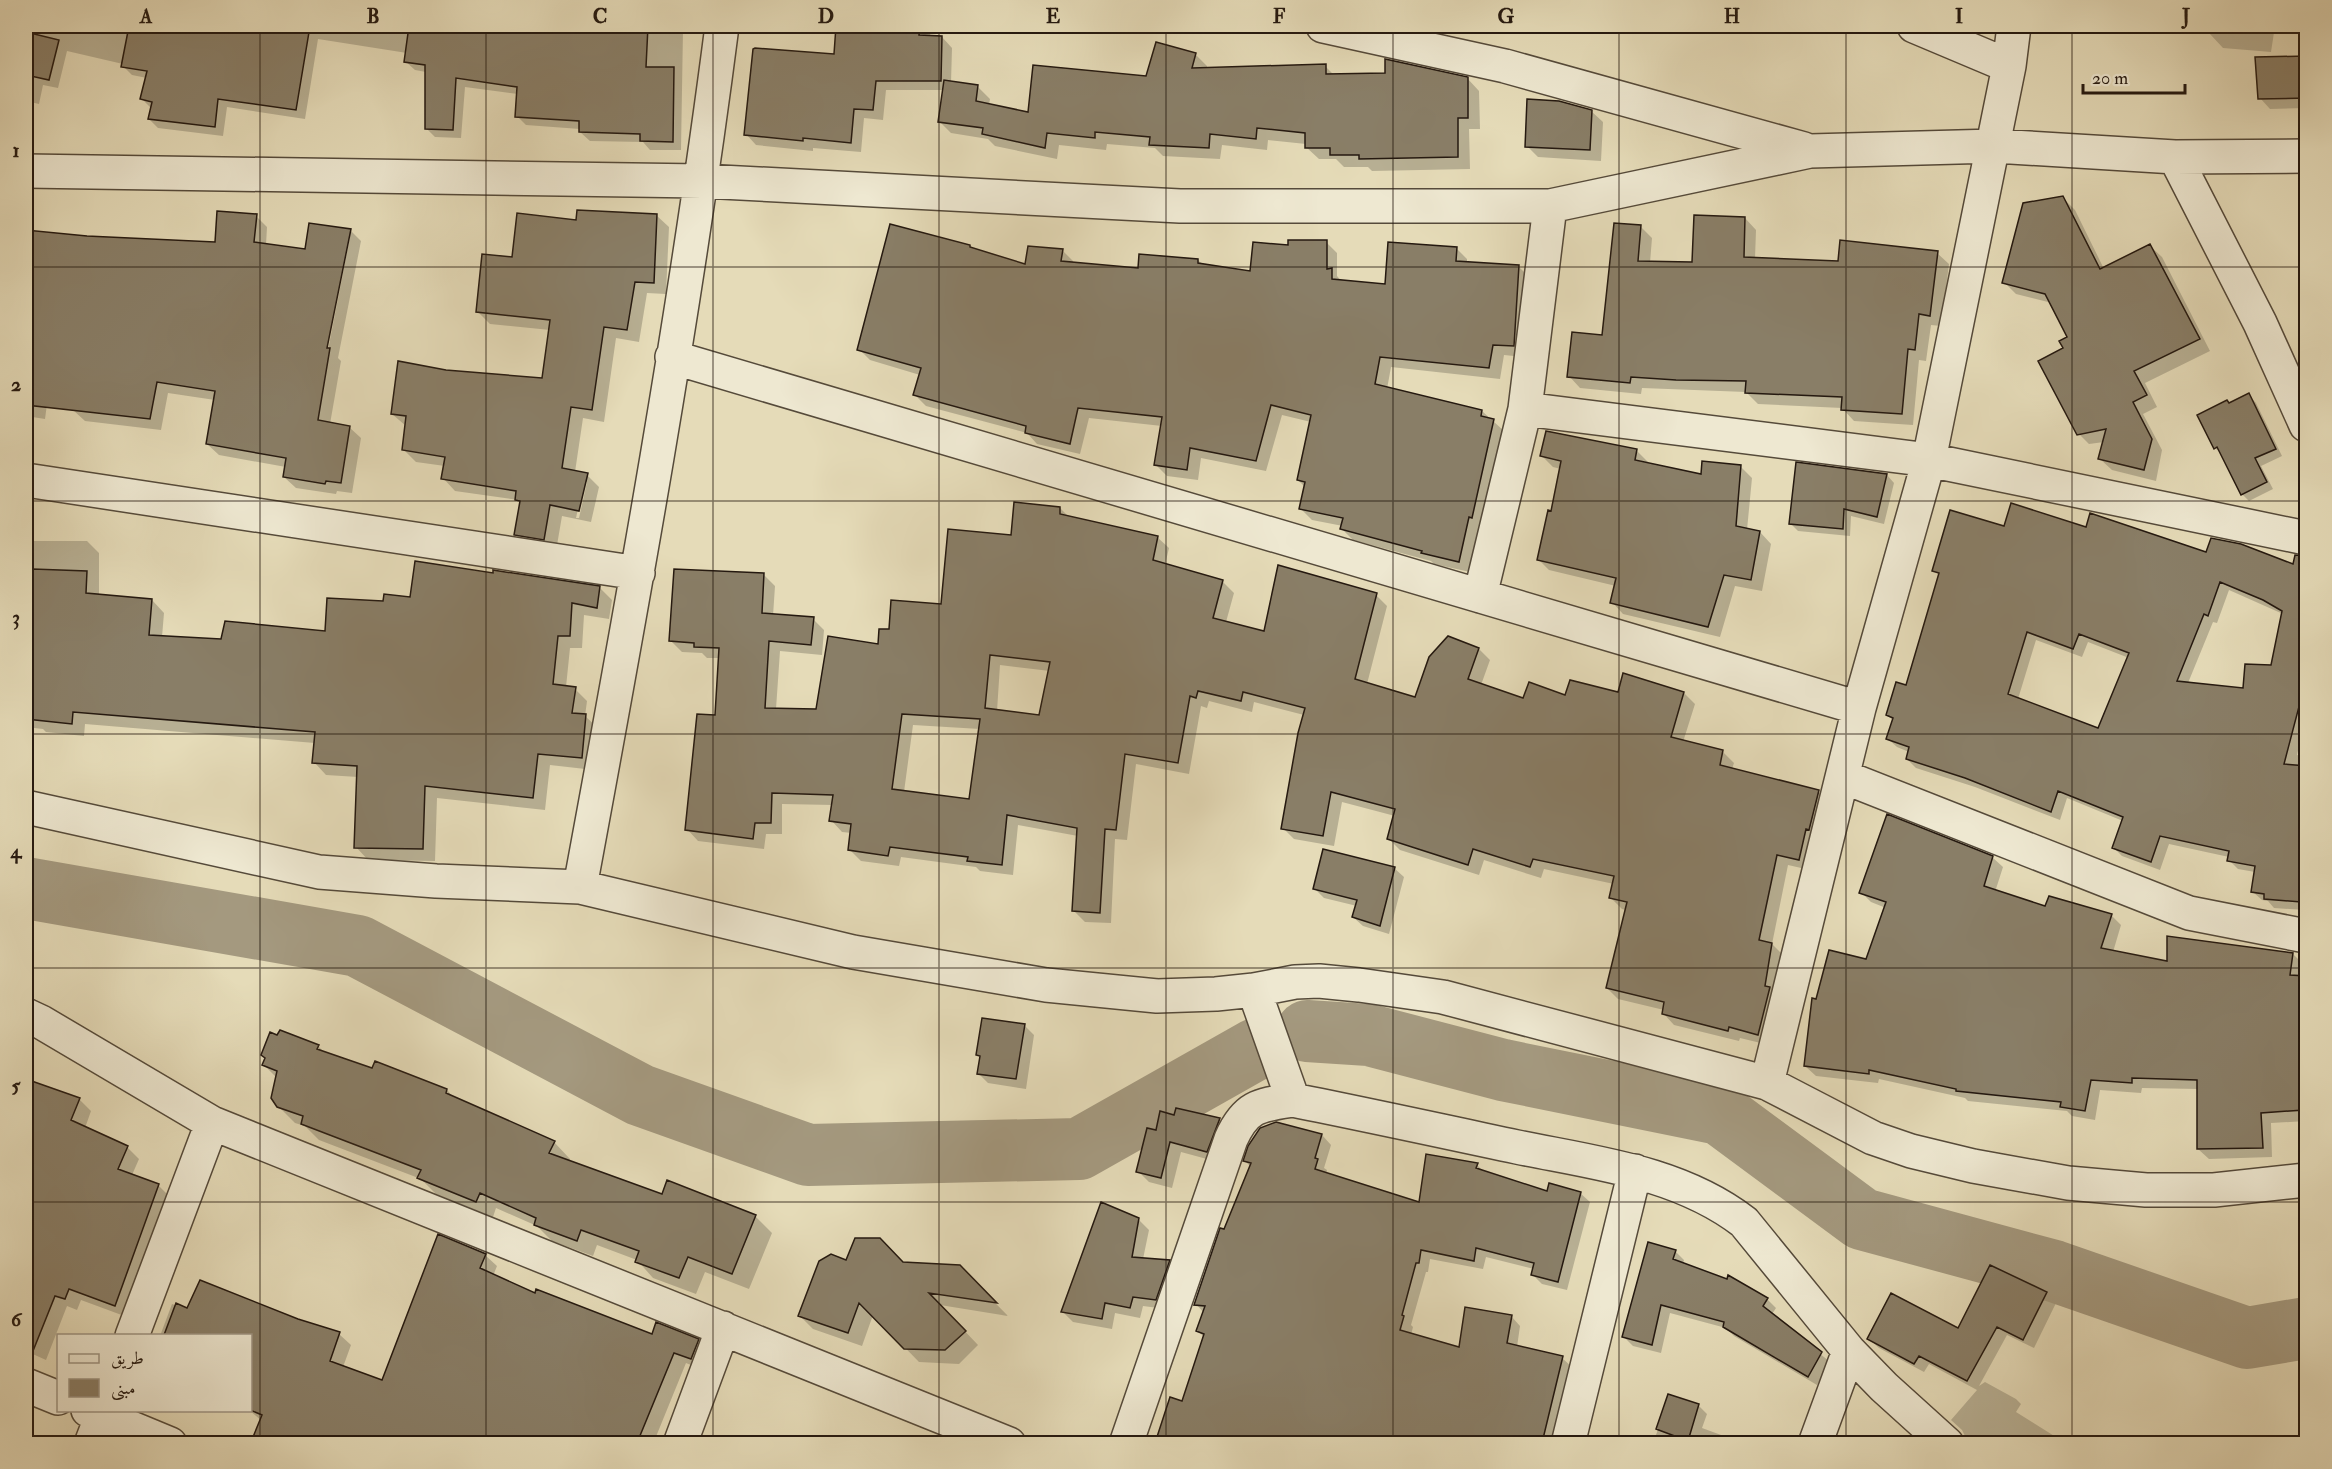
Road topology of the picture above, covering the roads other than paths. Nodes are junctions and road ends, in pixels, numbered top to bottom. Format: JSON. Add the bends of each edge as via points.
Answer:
{"nodes":[{"id":1,"x":722,"y":26,"type":"edge"},
{"id":2,"x":1323,"y":26,"type":"edge"},
{"id":3,"x":1914,"y":26,"type":"edge"},
{"id":4,"x":2014,"y":26,"type":"edge"},
{"id":5,"x":2009,"y":66,"type":"junction"},
{"id":6,"x":1995,"y":146,"type":"junction"},
{"id":7,"x":1810,"y":151,"type":"junction"},
{"id":8,"x":2307,"y":156,"type":"edge"},
{"id":9,"x":2175,"y":158,"type":"junction"},
{"id":10,"x":26,"y":171,"type":"edge"},
{"id":11,"x":702,"y":181,"type":"junction"},
{"id":12,"x":1550,"y":206,"type":"junction"},
{"id":13,"x":672,"y":357,"type":"junction"},
{"id":14,"x":1525,"y":409,"type":"junction"},
{"id":15,"x":2307,"y":425,"type":"edge"},
{"id":16,"x":1929,"y":460,"type":"junction"},
{"id":17,"x":26,"y":480,"type":"edge"},
{"id":18,"x":2307,"y":538,"type":"edge"},
{"id":19,"x":638,"y":573,"type":"junction"},
{"id":20,"x":1480,"y":596,"type":"junction"},
{"id":21,"x":1859,"y":708,"type":"junction"},
{"id":22,"x":1844,"y":777,"type":"junction"},
{"id":23,"x":26,"y":807,"type":"edge"},
{"id":24,"x":580,"y":887,"type":"junction"},
{"id":25,"x":2307,"y":936,"type":"edge"},
{"id":26,"x":1254,"y":990,"type":"junction"},
{"id":27,"x":26,"y":1015,"type":"edge"},
{"id":28,"x":1767,"y":1083,"type":"junction"},
{"id":29,"x":1293,"y":1100,"type":"junction"},
{"id":30,"x":212,"y":1123,"type":"junction"},
{"id":31,"x":1635,"y":1171,"type":"junction"},
{"id":32,"x":2307,"y":1180,"type":"edge"},
{"id":33,"x":723,"y":1328,"type":"junction"},
{"id":34,"x":132,"y":1334,"type":"edge"},
{"id":35,"x":1849,"y":1351,"type":"junction"},
{"id":36,"x":26,"y":1385,"type":"edge"},
{"id":37,"x":57,"y":1398,"type":"edge"},
{"id":38,"x":96,"y":1420,"type":"edge"},
{"id":39,"x":170,"y":1443,"type":"edge"},
{"id":40,"x":680,"y":1443,"type":"edge"},
{"id":41,"x":1009,"y":1443,"type":"edge"},
{"id":42,"x":1126,"y":1443,"type":"edge"},
{"id":43,"x":1568,"y":1443,"type":"edge"},
{"id":44,"x":1815,"y":1443,"type":"edge"},
{"id":45,"x":1947,"y":1443,"type":"edge"}],
"edges":[{"from":1,"to":11,"type":"street"},
{"from":2,"to":7,"type":"street","via":[[1505,66]]},
{"from":3,"to":5,"type":"street"},
{"from":4,"to":5,"type":"street"},
{"from":5,"to":6,"type":"street"},
{"from":6,"to":7,"type":"street"},
{"from":6,"to":9,"type":"street"},
{"from":6,"to":16,"type":"street"},
{"from":7,"to":12,"type":"street"},
{"from":8,"to":9,"type":"street"},
{"from":9,"to":15,"type":"street","via":[[2260,323]]},
{"from":10,"to":11,"type":"street"},
{"from":11,"to":12,"type":"street","via":[[1180,206]]},
{"from":11,"to":13,"type":"street"},
{"from":12,"to":14,"type":"street"},
{"from":13,"to":19,"type":"street"},
{"from":13,"to":20,"type":"street"},
{"from":14,"to":16,"type":"street"},
{"from":14,"to":20,"type":"street"},
{"from":16,"to":18,"type":"street"},
{"from":16,"to":21,"type":"street"},
{"from":17,"to":19,"type":"street"},
{"from":19,"to":24,"type":"street"},
{"from":20,"to":21,"type":"street"},
{"from":21,"to":22,"type":"street"},
{"from":22,"to":25,"type":"street","via":[[2189,913]]},
{"from":22,"to":28,"type":"street"},
{"from":23,"to":24,"type":"street","via":[[319,872]]},
{"from":24,"to":26,"type":"street","via":[[853,951],[1046,985],[1157,996]]},
{"from":26,"to":28,"type":"street","via":[[1319,981],[1443,997]]},
{"from":26,"to":29,"type":"street"},
{"from":27,"to":30,"type":"street"},
{"from":28,"to":32,"type":"street","via":[[1874,1138],[1983,1168],[2068,1183],[2146,1190],[2214,1190]]},
{"from":29,"to":31,"type":"street"},
{"from":29,"to":42,"type":"street","via":[[1263,1104],[1240,1119],[1230,1139]]},
{"from":30,"to":33,"type":"street"},
{"from":30,"to":34,"type":"street"},
{"from":31,"to":35,"type":"street","via":[[1694,1191],[1744,1222]]},
{"from":31,"to":43,"type":"street"},
{"from":33,"to":40,"type":"street"},
{"from":33,"to":41,"type":"street"},
{"from":35,"to":44,"type":"street"},
{"from":35,"to":45,"type":"street"},
{"from":36,"to":37,"type":"street"},
{"from":38,"to":39,"type":"street"}]}
